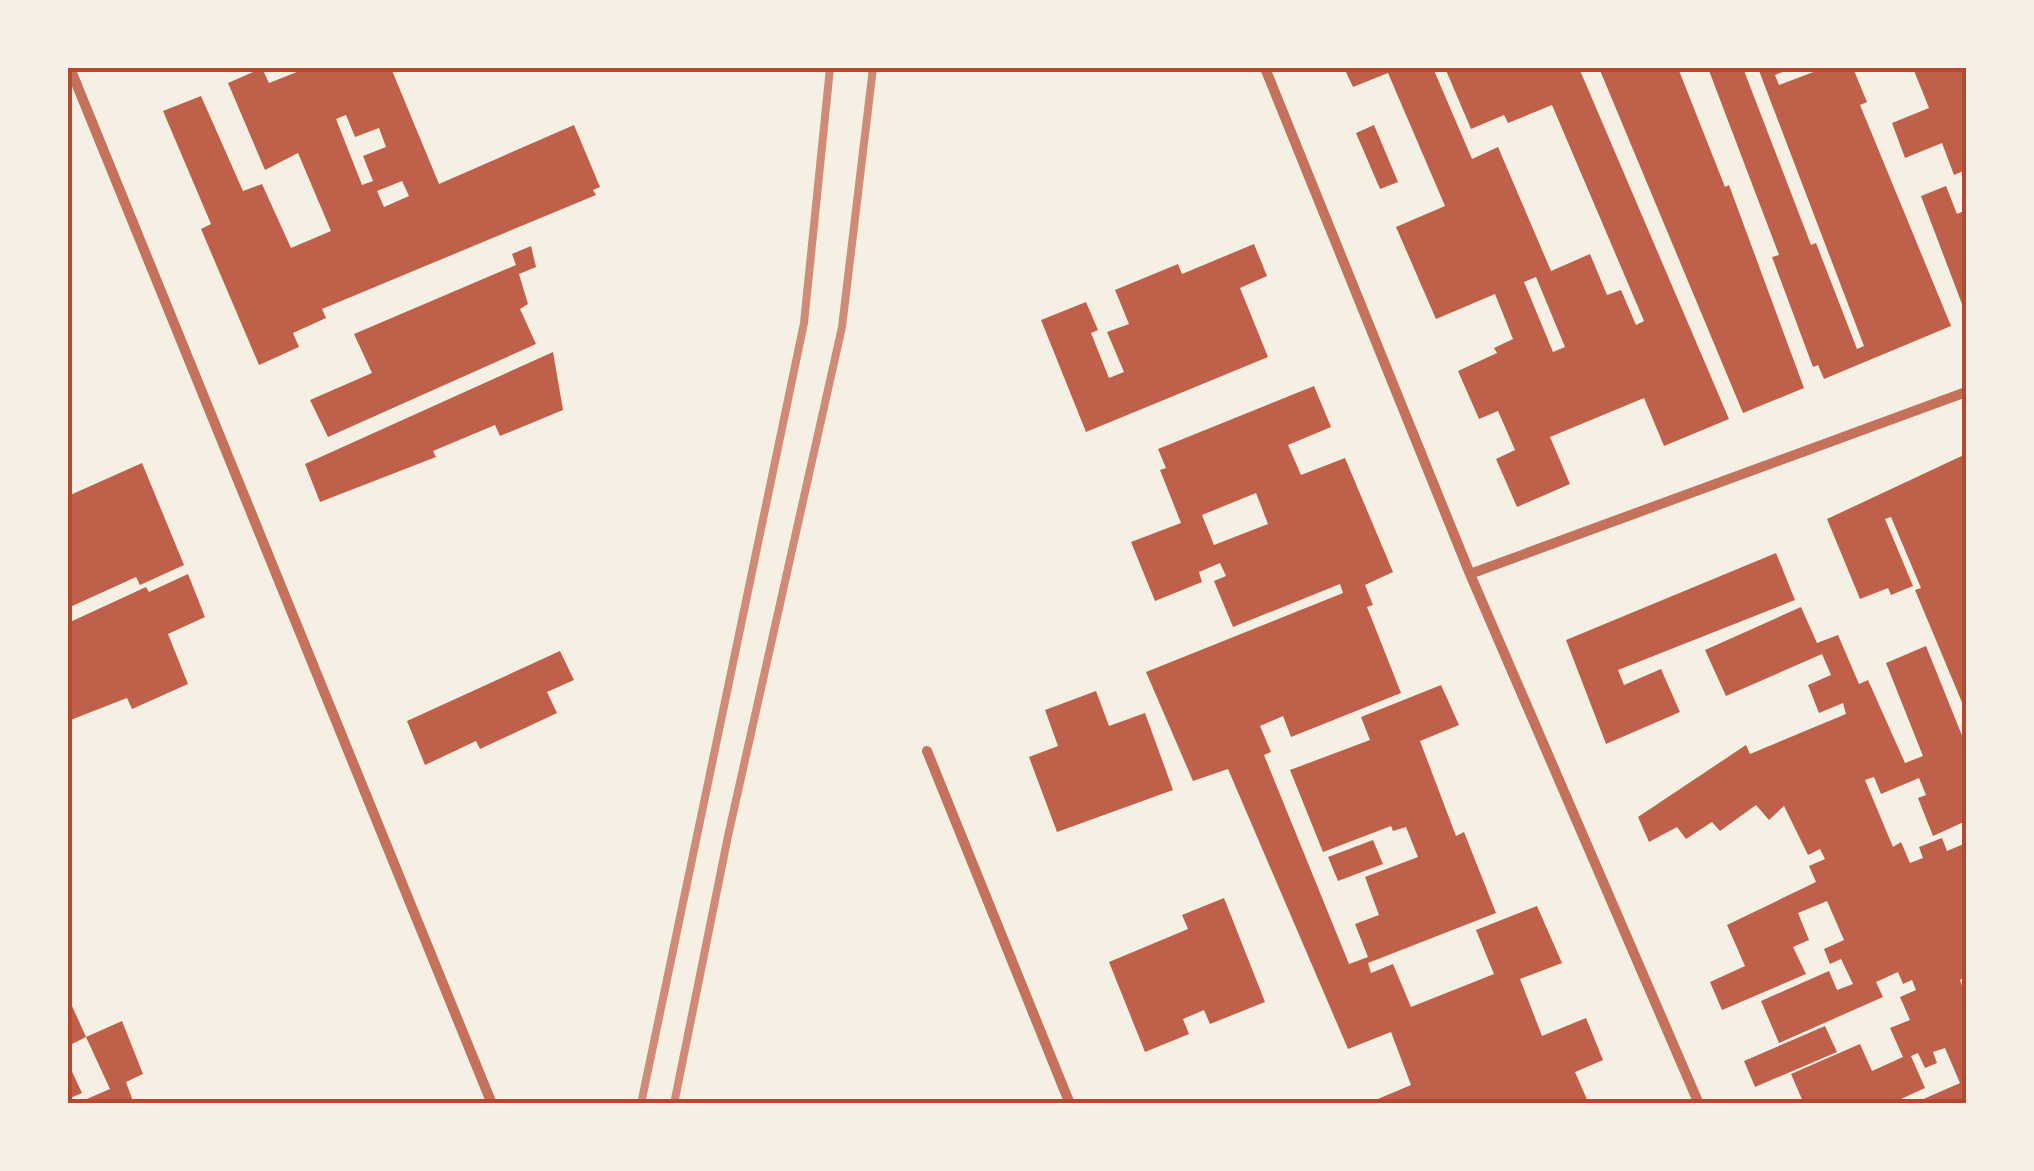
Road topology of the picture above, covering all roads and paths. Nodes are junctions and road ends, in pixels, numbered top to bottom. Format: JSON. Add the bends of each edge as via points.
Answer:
{"nodes":[{"id":1,"x":70,"y":68,"type":"edge"},
{"id":2,"x":1265,"y":68,"type":"edge"},
{"id":3,"x":1966,"y":392,"type":"edge"},
{"id":4,"x":1470,"y":574,"type":"junction"},
{"id":5,"x":928,"y":751,"type":"dead end"},
{"id":6,"x":492,"y":1104,"type":"edge"},
{"id":7,"x":1070,"y":1104,"type":"edge"},
{"id":8,"x":1699,"y":1104,"type":"edge"}],
"edges":[{"from":1,"to":6,"type":"street"},
{"from":2,"to":4,"type":"street"},
{"from":3,"to":4,"type":"street"},
{"from":4,"to":8,"type":"street"},
{"from":5,"to":7,"type":"street"}]}
